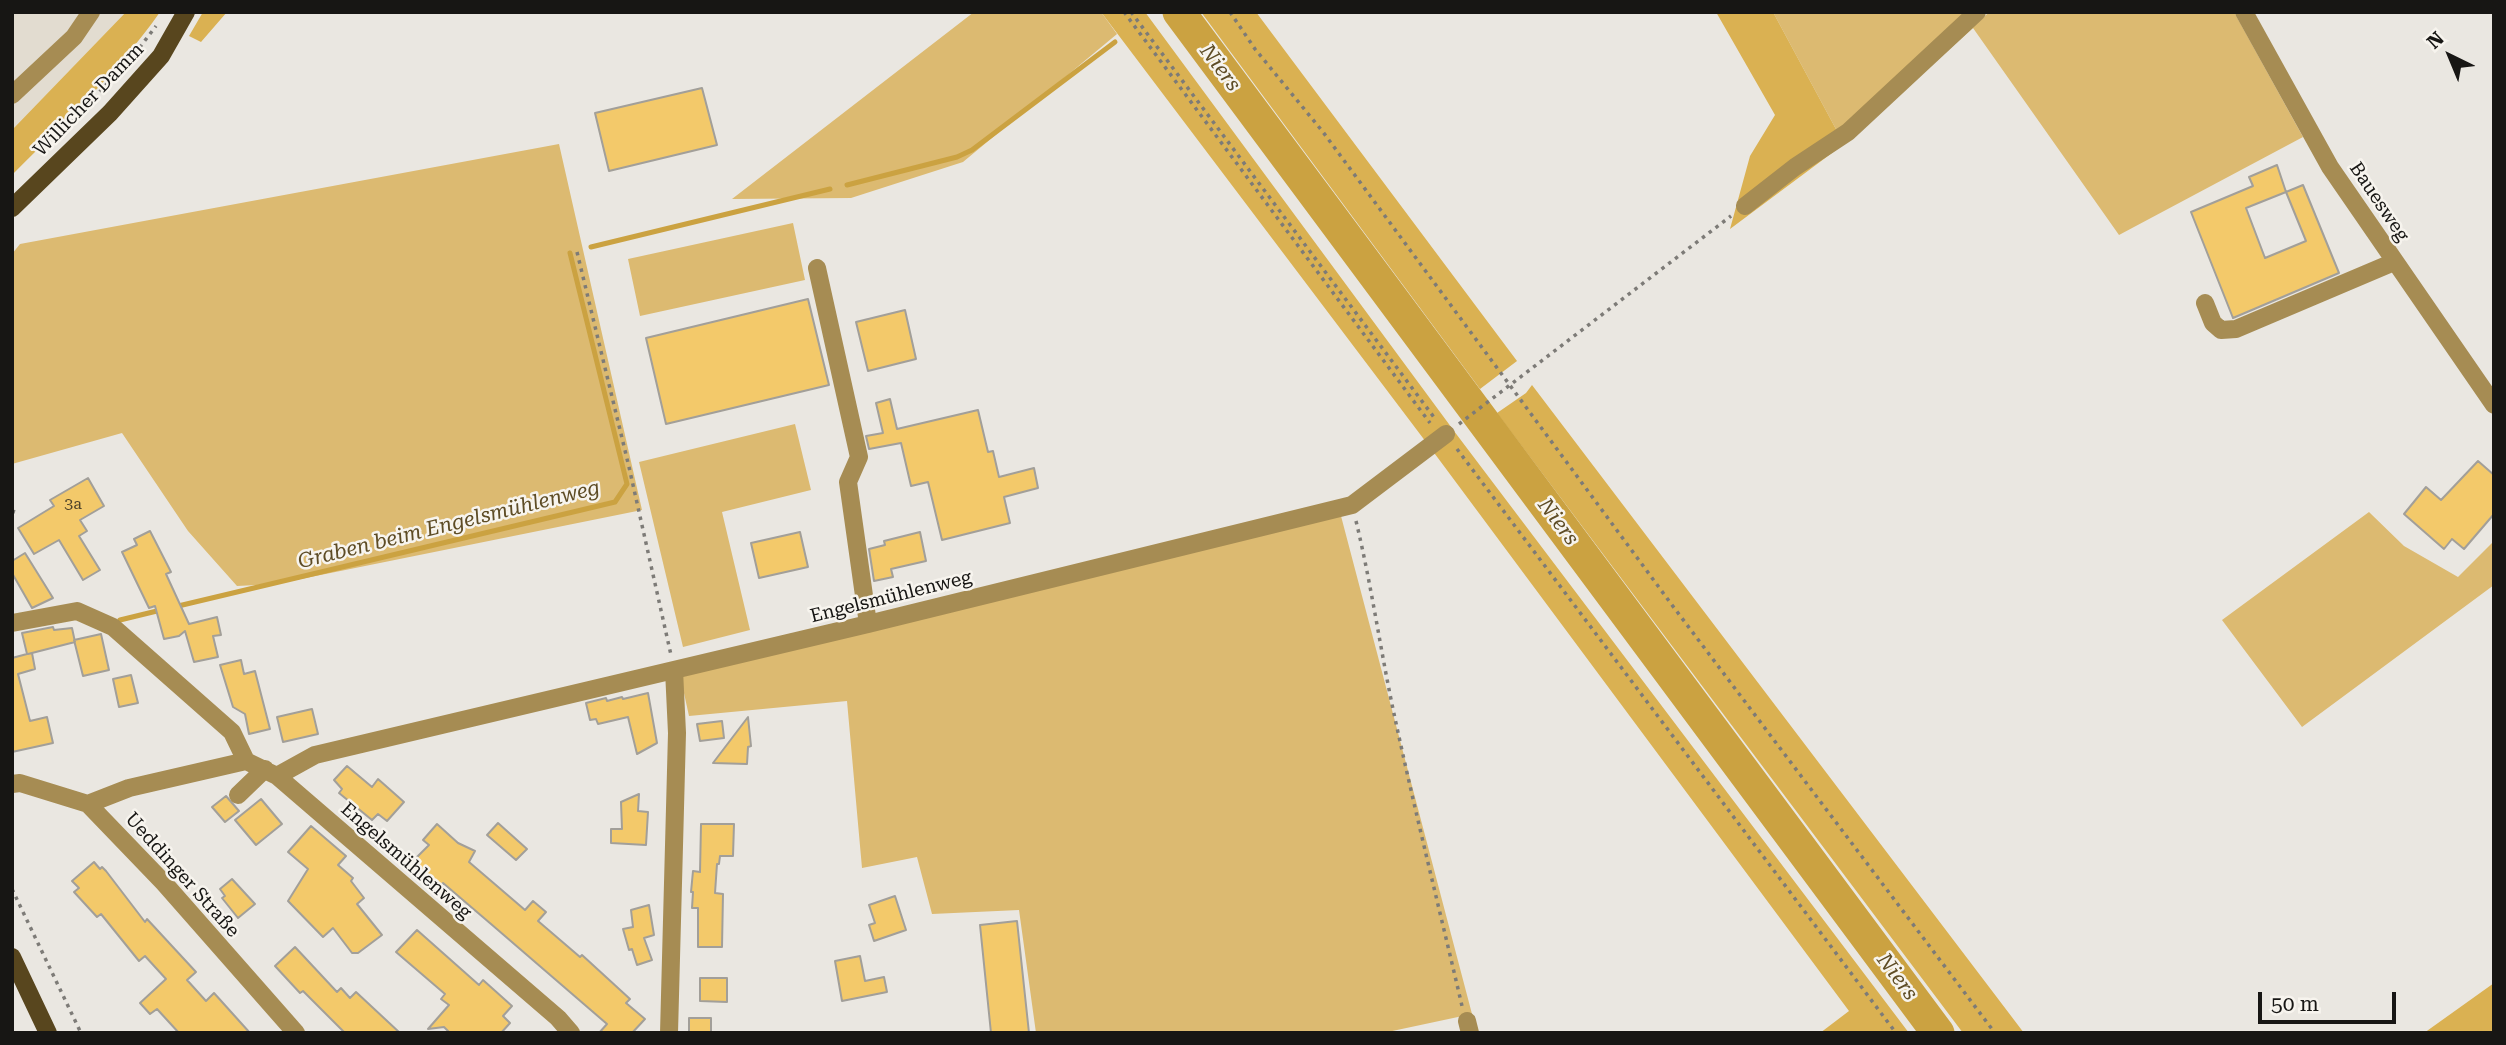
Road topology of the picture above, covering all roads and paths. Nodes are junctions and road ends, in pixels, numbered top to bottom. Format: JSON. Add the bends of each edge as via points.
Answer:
{"nodes":[{"id":1,"x":92,"y":12,"type":"edge"},
{"id":2,"x":186,"y":12,"type":"edge"},
{"id":3,"x":1124,"y":12,"type":"edge"},
{"id":4,"x":1131,"y":12,"type":"edge"},
{"id":5,"x":1230,"y":12,"type":"edge"},
{"id":6,"x":1977,"y":12,"type":"edge"},
{"id":7,"x":2244,"y":12,"type":"edge"},
{"id":8,"x":162,"y":18,"type":"dead end"},
{"id":9,"x":12,"y":95,"type":"edge"},
{"id":10,"x":67,"y":128,"type":"dead end"},
{"id":11,"x":1745,"y":206,"type":"joint"},
{"id":12,"x":12,"y":208,"type":"edge"},
{"id":13,"x":577,"y":252,"type":"dead end"},
{"id":14,"x":2394,"y":262,"type":"junction"},
{"id":15,"x":817,"y":268,"type":"dead end"},
{"id":16,"x":2205,"y":303,"type":"dead end"},
{"id":17,"x":1510,"y":386,"type":"junction"},
{"id":18,"x":2494,"y":405,"type":"edge"},
{"id":19,"x":1446,"y":434,"type":"junction"},
{"id":20,"x":1352,"y":505,"type":"junction"},
{"id":21,"x":12,"y":623,"type":"edge"},
{"id":22,"x":868,"y":624,"type":"junction"},
{"id":23,"x":674,"y":670,"type":"junction"},
{"id":24,"x":246,"y":761,"type":"junction"},
{"id":25,"x":271,"y":772,"type":"junction"},
{"id":26,"x":12,"y":784,"type":"edge"},
{"id":27,"x":238,"y":794,"type":"dead end"},
{"id":28,"x":88,"y":804,"type":"junction"},
{"id":29,"x":12,"y":889,"type":"edge"},
{"id":30,"x":12,"y":957,"type":"edge"},
{"id":31,"x":1469,"y":1027,"type":"edge"},
{"id":32,"x":48,"y":1033,"type":"edge"},
{"id":33,"x":81,"y":1033,"type":"edge"},
{"id":34,"x":296,"y":1033,"type":"edge"},
{"id":35,"x":571,"y":1033,"type":"edge"},
{"id":36,"x":669,"y":1033,"type":"edge"},
{"id":37,"x":1896,"y":1033,"type":"edge"},
{"id":38,"x":1995,"y":1033,"type":"edge"}],
"edges":[{"from":1,"to":9,"type":"street","via":[[74,37]]},
{"from":2,"to":12,"type":"main road","name":"Willicher Damm","via":[[161,56]]},
{"from":3,"to":19,"type":"path"},
{"from":4,"to":19,"type":"path"},
{"from":5,"to":17,"type":"path"},
{"from":6,"to":11,"type":"street","via":[[1848,132]]},
{"from":7,"to":14,"type":"street","name":"Bauesweg","via":[[2330,167]]},
{"from":8,"to":10,"type":"path"},
{"from":11,"to":17,"type":"path"},
{"from":13,"to":23,"type":"path"},
{"from":14,"to":16,"type":"street","via":[[2236,329],[2221,330]]},
{"from":14,"to":18,"type":"street","name":"Bauesweg"},
{"from":15,"to":22,"type":"street","via":[[859,457],[848,482]]},
{"from":17,"to":19,"type":"path"},
{"from":17,"to":38,"type":"path"},
{"from":19,"to":20,"type":"street"},
{"from":19,"to":37,"type":"path"},
{"from":20,"to":22,"type":"street","name":"Engelsmühlenweg"},
{"from":20,"to":31,"type":"path","via":[[1402,751]]},
{"from":21,"to":24,"type":"street","via":[[76,611],[113,627],[232,732]]},
{"from":22,"to":23,"type":"street","name":"Engelsmühlenweg"},
{"from":23,"to":25,"type":"street","name":"Engelsmühlenweg","via":[[315,755]]},
{"from":23,"to":36,"type":"street","via":[[677,733]]},
{"from":24,"to":25,"type":"street","name":"Engelsmühlenweg"},
{"from":24,"to":28,"type":"street","via":[[129,788]]},
{"from":25,"to":27,"type":"street"},
{"from":25,"to":35,"type":"street","name":"Engelsmühlenweg"},
{"from":26,"to":28,"type":"street","name":"Ueddinger Straße"},
{"from":28,"to":34,"type":"street","name":"Ueddinger Straße"},
{"from":29,"to":33,"type":"path"},
{"from":30,"to":32,"type":"main road"}]}
